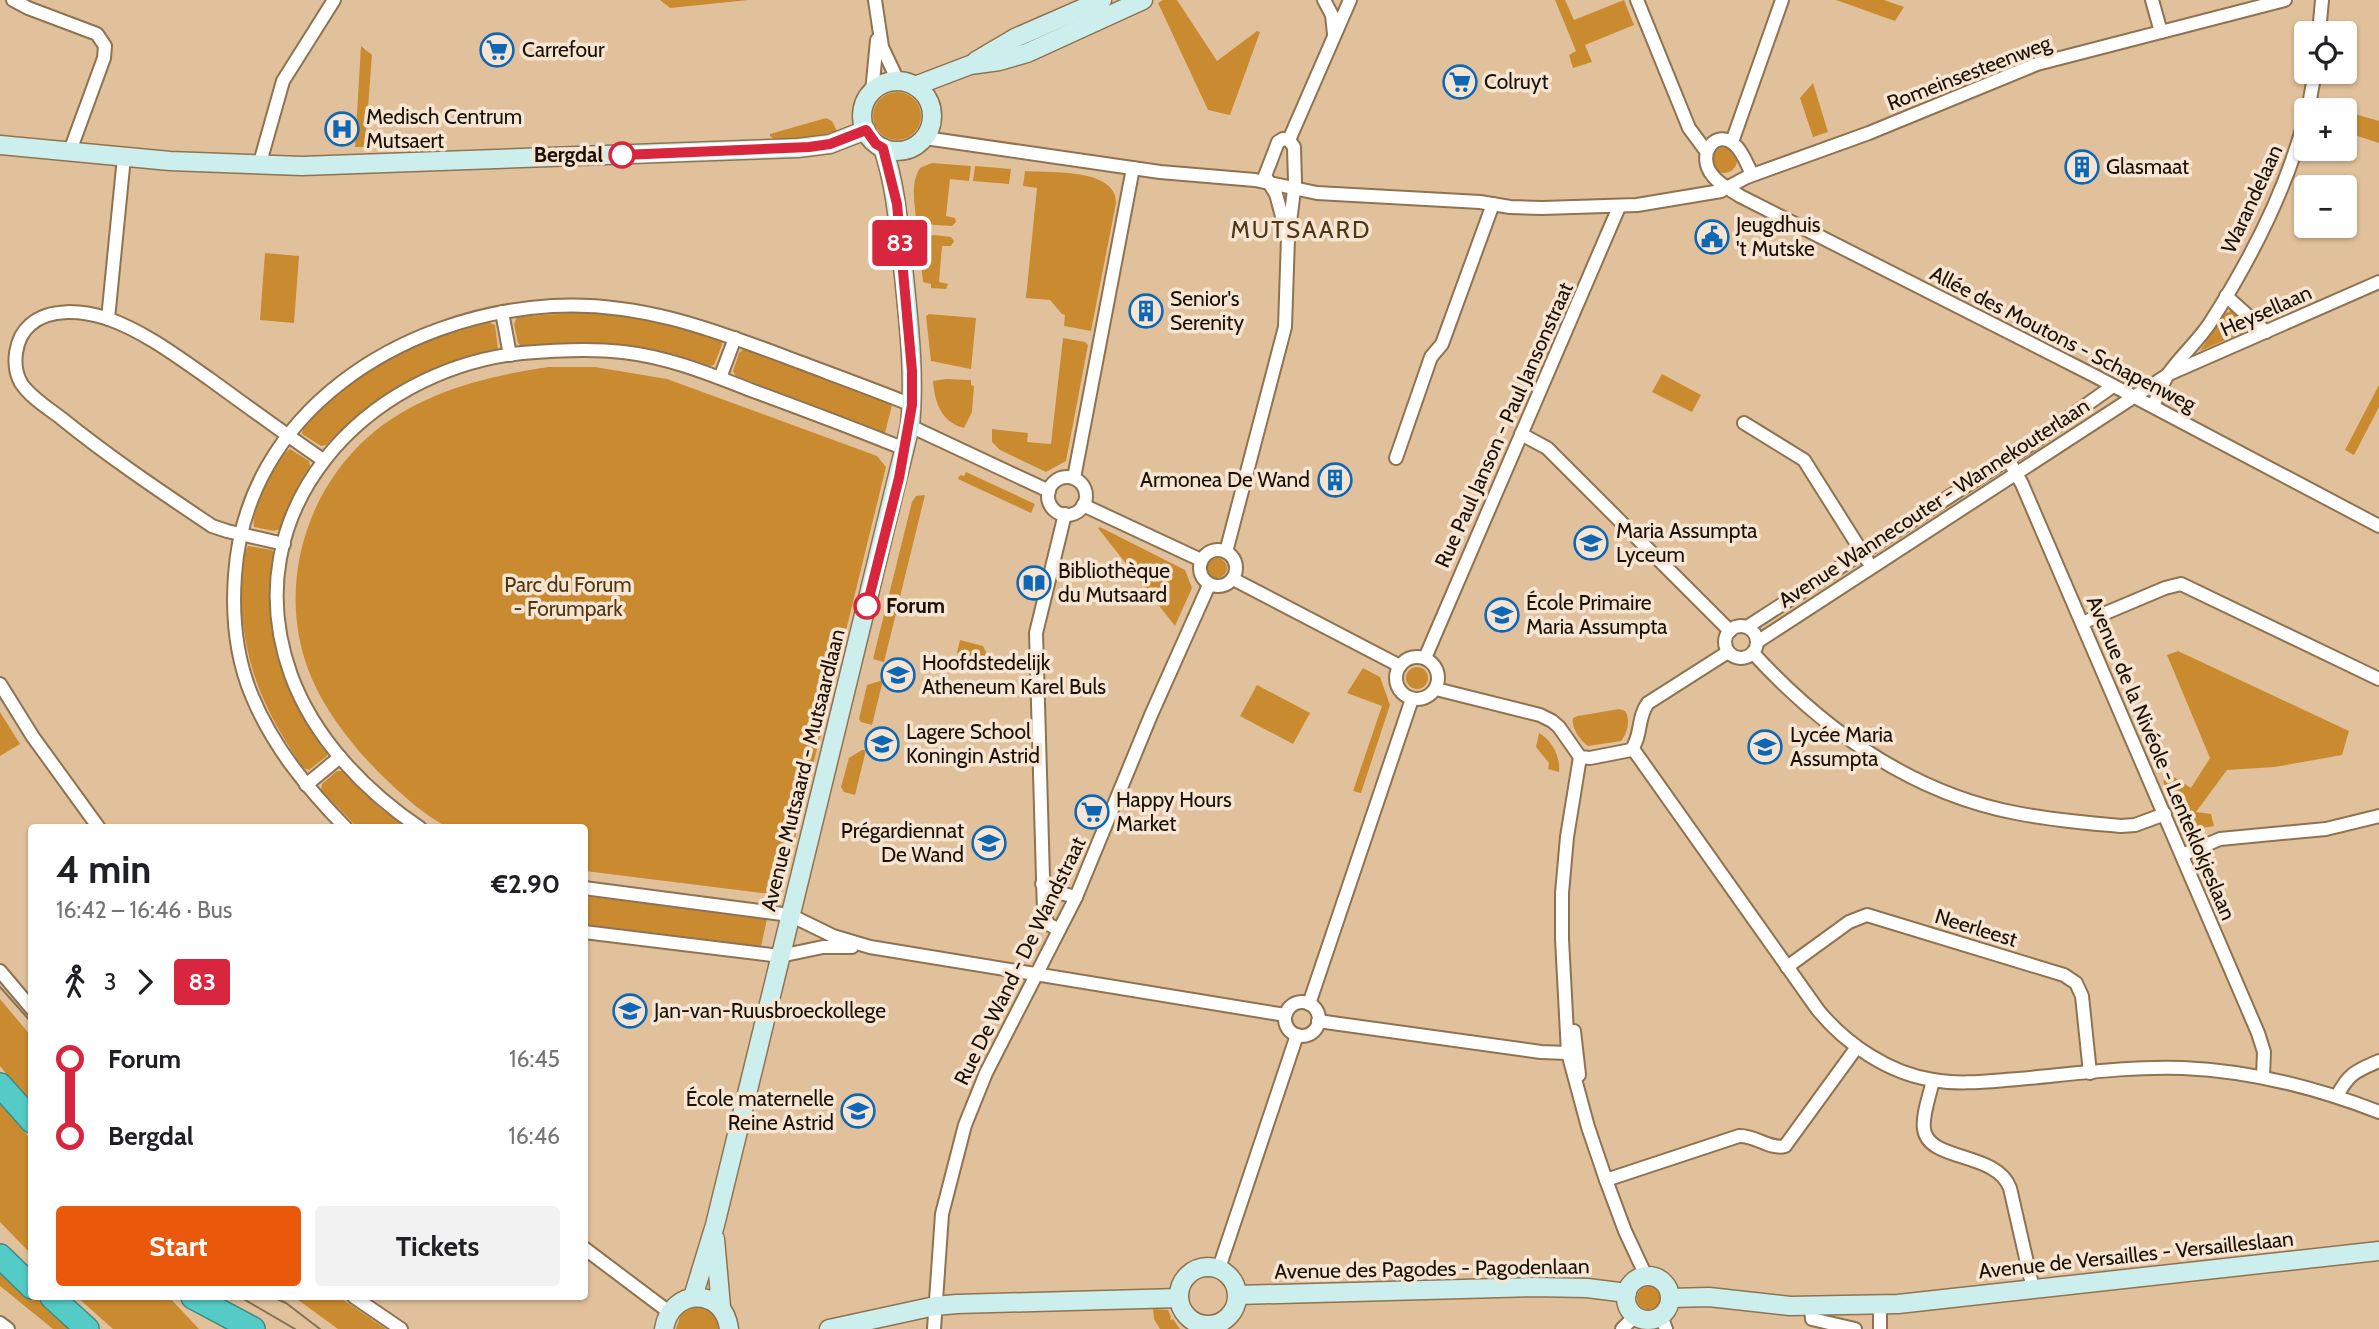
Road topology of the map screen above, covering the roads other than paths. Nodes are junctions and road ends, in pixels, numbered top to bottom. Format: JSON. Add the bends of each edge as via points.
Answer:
{"nodes":[{"id":1,"x":13,"y":0,"type":"edge"},
{"id":2,"x":334,"y":0,"type":"edge"},
{"id":3,"x":875,"y":0,"type":"edge"},
{"id":4,"x":1102,"y":0,"type":"edge"},
{"id":5,"x":1143,"y":0,"type":"edge"},
{"id":6,"x":1324,"y":0,"type":"edge"},
{"id":7,"x":1350,"y":0,"type":"edge"},
{"id":8,"x":1637,"y":0,"type":"edge"},
{"id":9,"x":1782,"y":0,"type":"edge"},
{"id":10,"x":2152,"y":0,"type":"edge"},
{"id":11,"x":2285,"y":0,"type":"edge"},
{"id":12,"x":2322,"y":0,"type":"edge"},
{"id":13,"x":1082,"y":4,"type":"edge"},
{"id":14,"x":2320,"y":21,"type":"edge"},
{"id":15,"x":878,"y":29,"type":"junction"},
{"id":16,"x":2161,"y":32,"type":"junction"},
{"id":17,"x":1333,"y":37,"type":"junction"},
{"id":18,"x":970,"y":65,"type":"junction"},
{"id":19,"x":940,"y":77,"type":"junction"},
{"id":20,"x":906,"y":83,"type":"junction"},
{"id":21,"x":872,"y":92,"type":"junction"},
{"id":22,"x":931,"y":105,"type":"junction"},
{"id":23,"x":866,"y":130,"type":"junction"},
{"id":24,"x":925,"y":138,"type":"junction"},
{"id":25,"x":1289,"y":140,"type":"junction"},
{"id":26,"x":1732,"y":142,"type":"junction"},
{"id":27,"x":0,"y":145,"type":"edge"},
{"id":28,"x":883,"y":148,"type":"junction"},
{"id":29,"x":907,"y":150,"type":"junction"},
{"id":30,"x":69,"y":151,"type":"junction"},
{"id":31,"x":1706,"y":151,"type":"junction"},
{"id":32,"x":124,"y":157,"type":"junction"},
{"id":33,"x":2294,"y":158,"type":"edge"},
{"id":34,"x":259,"y":166,"type":"junction"},
{"id":35,"x":1133,"y":168,"type":"junction"},
{"id":36,"x":1752,"y":174,"type":"junction"},
{"id":37,"x":1269,"y":184,"type":"junction"},
{"id":38,"x":1728,"y":188,"type":"junction"},
{"id":39,"x":1294,"y":189,"type":"junction"},
{"id":40,"x":896,"y":198,"type":"junction"},
{"id":41,"x":1493,"y":204,"type":"junction"},
{"id":42,"x":1619,"y":207,"type":"junction"},
{"id":43,"x":1288,"y":238,"type":"junction"},
{"id":44,"x":2379,"y":282,"type":"edge"},
{"id":45,"x":2226,"y":296,"type":"junction"},
{"id":46,"x":502,"y":312,"type":"junction"},
{"id":47,"x":108,"y":319,"type":"junction"},
{"id":48,"x":2266,"y":332,"type":"junction"},
{"id":49,"x":736,"y":338,"type":"junction"},
{"id":50,"x":510,"y":355,"type":"junction"},
{"id":51,"x":2168,"y":374,"type":"junction"},
{"id":52,"x":720,"y":378,"type":"junction"},
{"id":53,"x":2113,"y":386,"type":"junction"},
{"id":54,"x":2132,"y":396,"type":"junction"},
{"id":55,"x":912,"y":405,"type":"junction"},
{"id":56,"x":2152,"y":407,"type":"junction"},
{"id":57,"x":1744,"y":423,"type":"dead end"},
{"id":58,"x":910,"y":426,"type":"junction"},
{"id":59,"x":1521,"y":434,"type":"junction"},
{"id":60,"x":288,"y":436,"type":"junction"},
{"id":61,"x":905,"y":449,"type":"junction"},
{"id":62,"x":1396,"y":458,"type":"dead end"},
{"id":63,"x":2008,"y":459,"type":"junction"},
{"id":64,"x":323,"y":460,"type":"junction"},
{"id":65,"x":2017,"y":472,"type":"junction"},
{"id":66,"x":1074,"y":478,"type":"junction"},
{"id":67,"x":1049,"y":491,"type":"junction"},
{"id":68,"x":1083,"y":505,"type":"junction"},
{"id":69,"x":1065,"y":514,"type":"junction"},
{"id":70,"x":2379,"y":526,"type":"edge"},
{"id":71,"x":240,"y":534,"type":"junction"},
{"id":72,"x":284,"y":544,"type":"junction"},
{"id":73,"x":1226,"y":552,"type":"junction"},
{"id":74,"x":1863,"y":553,"type":"junction"},
{"id":75,"x":1201,"y":560,"type":"junction"},
{"id":76,"x":1871,"y":567,"type":"junction"},
{"id":77,"x":1233,"y":579,"type":"junction"},
{"id":78,"x":1209,"y":585,"type":"junction"},
{"id":79,"x":2082,"y":623,"type":"junction"},
{"id":80,"x":1747,"y":627,"type":"junction"},
{"id":81,"x":1730,"y":631,"type":"junction"},
{"id":82,"x":1755,"y":647,"type":"junction"},
{"id":83,"x":1728,"y":652,"type":"junction"},
{"id":84,"x":1425,"y":658,"type":"junction"},
{"id":85,"x":1400,"y":666,"type":"junction"},
{"id":86,"x":2379,"y":679,"type":"edge"},
{"id":87,"x":0,"y":684,"type":"edge"},
{"id":88,"x":1436,"y":689,"type":"junction"},
{"id":89,"x":1412,"y":699,"type":"junction"},
{"id":90,"x":1633,"y":748,"type":"junction"},
{"id":91,"x":340,"y":757,"type":"junction"},
{"id":92,"x":1580,"y":757,"type":"junction"},
{"id":93,"x":306,"y":785,"type":"junction"},
{"id":94,"x":2165,"y":814,"type":"junction"},
{"id":95,"x":2379,"y":816,"type":"edge"},
{"id":96,"x":96,"y":824,"type":"edge"},
{"id":97,"x":342,"y":824,"type":"edge"},
{"id":98,"x":415,"y":824,"type":"edge"},
{"id":99,"x":2182,"y":855,"type":"junction"},
{"id":100,"x":1042,"y":884,"type":"junction"},
{"id":101,"x":588,"y":889,"type":"edge"},
{"id":102,"x":1076,"y":897,"type":"junction"},
{"id":103,"x":790,"y":915,"type":"junction"},
{"id":104,"x":1059,"y":930,"type":"junction"},
{"id":105,"x":588,"y":932,"type":"edge"},
{"id":106,"x":870,"y":947,"type":"junction"},
{"id":107,"x":780,"y":956,"type":"junction"},
{"id":108,"x":1787,"y":967,"type":"junction"},
{"id":109,"x":0,"y":971,"type":"edge"},
{"id":110,"x":1037,"y":974,"type":"junction"},
{"id":111,"x":28,"y":1004,"type":"edge"},
{"id":112,"x":1308,"y":1004,"type":"junction"},
{"id":113,"x":1565,"y":1011,"type":"junction"},
{"id":114,"x":1285,"y":1015,"type":"junction"},
{"id":115,"x":1318,"y":1021,"type":"junction"},
{"id":116,"x":1297,"y":1035,"type":"junction"},
{"id":117,"x":1857,"y":1048,"type":"junction"},
{"id":118,"x":1568,"y":1053,"type":"junction"},
{"id":119,"x":2379,"y":1061,"type":"edge"},
{"id":120,"x":2090,"y":1073,"type":"junction"},
{"id":121,"x":2263,"y":1076,"type":"junction"},
{"id":122,"x":1578,"y":1080,"type":"junction"},
{"id":123,"x":1933,"y":1080,"type":"junction"},
{"id":124,"x":0,"y":1085,"type":"edge"},
{"id":125,"x":2337,"y":1096,"type":"junction"},
{"id":126,"x":2379,"y":1112,"type":"edge"},
{"id":127,"x":28,"y":1116,"type":"edge"},
{"id":128,"x":1606,"y":1180,"type":"junction"},
{"id":129,"x":715,"y":1226,"type":"junction"},
{"id":130,"x":0,"y":1249,"type":"edge"},
{"id":131,"x":588,"y":1251,"type":"edge"},
{"id":132,"x":2379,"y":1251,"type":"edge"},
{"id":133,"x":0,"y":1256,"type":"edge"},
{"id":134,"x":1219,"y":1268,"type":"junction"},
{"id":135,"x":28,"y":1274,"type":"edge"},
{"id":136,"x":1646,"y":1276,"type":"junction"},
{"id":137,"x":28,"y":1283,"type":"edge"},
{"id":138,"x":2033,"y":1289,"type":"junction"},
{"id":139,"x":1627,"y":1293,"type":"junction"},
{"id":140,"x":1238,"y":1295,"type":"junction"},
{"id":141,"x":693,"y":1297,"type":"junction"},
{"id":142,"x":1179,"y":1298,"type":"junction"},
{"id":143,"x":1670,"y":1298,"type":"junction"},
{"id":144,"x":45,"y":1300,"type":"edge"},
{"id":145,"x":55,"y":1300,"type":"edge"},
{"id":146,"x":194,"y":1300,"type":"edge"},
{"id":147,"x":197,"y":1300,"type":"edge"},
{"id":148,"x":358,"y":1300,"type":"edge"},
{"id":149,"x":1880,"y":1305,"type":"junction"},
{"id":150,"x":935,"y":1306,"type":"junction"},
{"id":151,"x":1811,"y":1306,"type":"junction"},
{"id":152,"x":720,"y":1307,"type":"junction"},
{"id":153,"x":1635,"y":1316,"type":"junction"},
{"id":154,"x":667,"y":1320,"type":"edge"},
{"id":155,"x":1664,"y":1322,"type":"edge"},
{"id":156,"x":0,"y":1323,"type":"edge"},
{"id":157,"x":1198,"y":1326,"type":"edge"},
{"id":158,"x":8,"y":1329,"type":"edge"},
{"id":159,"x":77,"y":1329,"type":"edge"},
{"id":160,"x":87,"y":1329,"type":"edge"},
{"id":161,"x":223,"y":1329,"type":"edge"},
{"id":162,"x":253,"y":1329,"type":"edge"},
{"id":163,"x":401,"y":1329,"type":"edge"},
{"id":164,"x":729,"y":1329,"type":"edge"},
{"id":165,"x":829,"y":1329,"type":"edge"},
{"id":166,"x":934,"y":1329,"type":"edge"},
{"id":167,"x":1622,"y":1329,"type":"edge"},
{"id":168,"x":1855,"y":1329,"type":"edge"},
{"id":169,"x":1880,"y":1329,"type":"edge"}],
"edges":[{"from":1,"to":30,"type":"street","via":[[97,34],[105,46]]},
{"from":2,"to":34,"type":"street","via":[[283,81]]},
{"from":3,"to":15,"type":"street"},
{"from":4,"to":13,"type":"street"},
{"from":5,"to":18,"type":"street","via":[[1027,53]]},
{"from":6,"to":17,"type":"street","via":[[1332,15]]},
{"from":7,"to":17,"type":"street"},
{"from":8,"to":31,"type":"street","via":[[1689,128]]},
{"from":9,"to":26,"type":"street"},
{"from":10,"to":16,"type":"street"},
{"from":11,"to":16,"type":"street","name":"Romeinsesteenweg"},
{"from":12,"to":14,"type":"street"},
{"from":13,"to":18,"type":"street"},
{"from":15,"to":20,"type":"street","via":[[883,51]]},
{"from":15,"to":21,"type":"street"},
{"from":16,"to":36,"type":"street","name":"Romeinsesteenweg","via":[[2037,64],[1869,133]]},
{"from":17,"to":25,"type":"street"},
{"from":18,"to":19,"type":"street"},
{"from":19,"to":20,"type":"street"},
{"from":19,"to":22,"type":"street"},
{"from":20,"to":21,"type":"street","via":[[888,82]]},
{"from":20,"to":22,"type":"street","via":[[922,91]]},
{"from":21,"to":23,"type":"street","via":[[864,106]]},
{"from":22,"to":24,"type":"street","via":[[932,120]]},
{"from":23,"to":28,"type":"street"},
{"from":23,"to":34,"type":"street","via":[[830,144],[798,148]]},
{"from":24,"to":29,"type":"street"},
{"from":24,"to":35,"type":"street","name":"Romeinsesteenweg"},
{"from":25,"to":37,"type":"street","via":[[1277,145],[1266,172]]},
{"from":25,"to":39,"type":"street","via":[[1294,147]]},
{"from":26,"to":31,"type":"street","via":[[1715,142]]},
{"from":26,"to":36,"type":"street"},
{"from":27,"to":30,"type":"street"},
{"from":28,"to":29,"type":"street"},
{"from":28,"to":40,"type":"street","name":"Avenue Mutsaard - Mutsaardlaan"},
{"from":29,"to":40,"type":"street","name":"Avenue Mutsaard - Mutsaardlaan"},
{"from":30,"to":32,"type":"street"},
{"from":31,"to":38,"type":"street","via":[[1705,164]]},
{"from":32,"to":34,"type":"street"},
{"from":32,"to":47,"type":"street"},
{"from":33,"to":45,"type":"street","name":"Warandelaan"},
{"from":35,"to":37,"type":"street","name":"Romeinsesteenweg"},
{"from":35,"to":66,"type":"street"},
{"from":36,"to":38,"type":"street","name":"Romeinsesteenweg"},
{"from":37,"to":39,"type":"street","name":"Romeinsesteenweg"},
{"from":37,"to":43,"type":"street"},
{"from":38,"to":42,"type":"street","name":"Romeinsesteenweg"},
{"from":38,"to":53,"type":"street","name":"Allée des Moutons - Schapenweg"},
{"from":39,"to":41,"type":"street","name":"Romeinsesteenweg"},
{"from":39,"to":43,"type":"street"},
{"from":40,"to":55,"type":"street","name":"Avenue Mutsaard - Mutsaardlaan"},
{"from":41,"to":42,"type":"street","name":"Romeinsesteenweg","via":[[1553,209]]},
{"from":41,"to":62,"type":"street"},
{"from":42,"to":59,"type":"street","name":"Rue Paul Janson - Paul Jansonstraat"},
{"from":43,"to":73,"type":"street","via":[[1282,341]]},
{"from":44,"to":48,"type":"street","name":"Heysellaan"},
{"from":45,"to":48,"type":"street"},
{"from":45,"to":51,"type":"street","name":"Warandelaan","via":[[2200,337]]},
{"from":46,"to":49,"type":"street","via":[[551,306],[622,307],[679,318]]},
{"from":46,"to":50,"type":"street"},
{"from":46,"to":60,"type":"street","via":[[453,324],[370,362],[325,394]]},
{"from":47,"to":60,"type":"street","via":[[181,359]]},
{"from":47,"to":71,"type":"street","via":[[61,313],[33,322],[21,335],[17,351],[16,366],[23,386],[98,448],[212,526]]},
{"from":48,"to":51,"type":"street","name":"Heysellaan"},
{"from":49,"to":52,"type":"street"},
{"from":49,"to":55,"type":"street"},
{"from":50,"to":52,"type":"street","via":[[572,349],[625,352]]},
{"from":50,"to":64,"type":"street","via":[[468,365],[408,389],[363,419]]},
{"from":51,"to":54,"type":"street","name":"Warandelaan"},
{"from":51,"to":56,"type":"street","name":"Warandelaan"},
{"from":52,"to":61,"type":"street"},
{"from":53,"to":54,"type":"street","name":"Allée des Moutons - Schapenweg"},
{"from":53,"to":63,"type":"street","name":"Avenue Wannecouter - Wannekouterlaan"},
{"from":54,"to":56,"type":"street","name":"Allée des Moutons - Schapenweg"},
{"from":54,"to":65,"type":"street","name":"Avenue Wannecouter - Wannekouterlaan"},
{"from":55,"to":58,"type":"street","name":"Avenue Mutsaard - Mutsaardlaan"},
{"from":56,"to":70,"type":"street","name":"Allée des Moutons - Schapenweg"},
{"from":57,"to":74,"type":"street","via":[[1804,460]]},
{"from":58,"to":61,"type":"street","name":"Avenue Mutsaard - Mutsaardlaan"},
{"from":58,"to":67,"type":"street"},
{"from":59,"to":81,"type":"street","via":[[1547,448]]},
{"from":59,"to":84,"type":"street","name":"Rue Paul Janson - Paul Jansonstraat"},
{"from":60,"to":64,"type":"street"},
{"from":60,"to":71,"type":"street","via":[[259,483]]},
{"from":61,"to":103,"type":"street","name":"Avenue Mutsaard - Mutsaardlaan"},
{"from":63,"to":65,"type":"street","name":"Avenue de la Nivéole - Lenteklokjeslaan"},
{"from":63,"to":74,"type":"street","name":"Avenue Wannecouter - Wannekouterlaan"},
{"from":64,"to":72,"type":"street","via":[[302,495]]},
{"from":65,"to":76,"type":"street","name":"Avenue Wannecouter - Wannekouterlaan"},
{"from":65,"to":79,"type":"street","name":"Avenue de la Nivéole - Lenteklokjeslaan"},
{"from":66,"to":67,"type":"street","via":[[1059,479]]},
{"from":66,"to":68,"type":"street","via":[[1085,489]]},
{"from":67,"to":69,"type":"street","via":[[1052,506]]},
{"from":68,"to":69,"type":"street","via":[[1076,513]]},
{"from":68,"to":75,"type":"street"},
{"from":69,"to":100,"type":"street","via":[[1035,633]]},
{"from":71,"to":72,"type":"street"},
{"from":71,"to":93,"type":"street","via":[[233,594],[239,654],[269,732]]},
{"from":72,"to":91,"type":"street","via":[[278,592],[285,652],[298,691]]},
{"from":73,"to":75,"type":"street","via":[[1212,551]]},
{"from":73,"to":77,"type":"street","via":[[1236,564]]},
{"from":74,"to":76,"type":"street"},
{"from":74,"to":80,"type":"street","name":"Avenue Wannecouter - Wannekouterlaan"},
{"from":75,"to":78,"type":"street","via":[[1199,572]]},
{"from":76,"to":82,"type":"street","name":"Avenue Wannecouter - Wannekouterlaan"},
{"from":77,"to":78,"type":"street","via":[[1222,586]]},
{"from":77,"to":85,"type":"street"},
{"from":78,"to":102,"type":"street","name":"Rue De Wand - De Wandstraat"},
{"from":79,"to":86,"type":"street","via":[[2181,584]]},
{"from":79,"to":94,"type":"street","name":"Avenue de la Nivéole - Lenteklokjeslaan"},
{"from":80,"to":81,"type":"street"},
{"from":80,"to":82,"type":"street","via":[[1755,635]]},
{"from":81,"to":83,"type":"street","via":[[1725,639]]},
{"from":82,"to":83,"type":"street","via":[[1741,658]]},
{"from":82,"to":94,"type":"street","via":[[1796,696],[1844,737],[1900,772],[1950,794],[2015,813],[2122,826]]},
{"from":83,"to":90,"type":"street","via":[[1648,703],[1640,715]]},
{"from":84,"to":85,"type":"street","via":[[1411,658]]},
{"from":84,"to":88,"type":"street","via":[[1438,674]]},
{"from":85,"to":89,"type":"street","via":[[1397,684]]},
{"from":87,"to":96,"type":"street"},
{"from":88,"to":89,"type":"street","via":[[1426,698]]},
{"from":88,"to":92,"type":"street","via":[[1552,721]]},
{"from":89,"to":112,"type":"street"},
{"from":90,"to":92,"type":"street"},
{"from":90,"to":108,"type":"street"},
{"from":91,"to":93,"type":"street"},
{"from":91,"to":98,"type":"street","via":[[379,797]]},
{"from":92,"to":113,"type":"street","via":[[1563,872]]},
{"from":93,"to":97,"type":"street"},
{"from":94,"to":99,"type":"street","name":"Avenue de la Nivéole - Lenteklokjeslaan"},
{"from":95,"to":99,"type":"street","via":[[2326,829],[2220,839]]},
{"from":99,"to":121,"type":"street","name":"Avenue de la Nivéole - Lenteklokjeslaan","via":[[2262,1042]]},
{"from":100,"to":102,"type":"street"},
{"from":100,"to":104,"type":"street","via":[[1045,918]]},
{"from":101,"to":103,"type":"street"},
{"from":102,"to":104,"type":"street","name":"Rue De Wand - De Wandstraat"},
{"from":103,"to":106,"type":"street","via":[[833,936]]},
{"from":103,"to":107,"type":"street","name":"Avenue Mutsaard - Mutsaardlaan"},
{"from":104,"to":110,"type":"street","name":"Rue De Wand - De Wandstraat"},
{"from":105,"to":107,"type":"street"},
{"from":106,"to":107,"type":"street","via":[[823,947]]},
{"from":106,"to":110,"type":"street"},
{"from":107,"to":129,"type":"street","name":"Avenue Mutsaard - Mutsaardlaan"},
{"from":108,"to":117,"type":"street","via":[[1826,1020]]},
{"from":108,"to":120,"type":"street","name":"Neerleest","via":[[1849,922],[1867,915],[2064,975],[2080,990]]},
{"from":109,"to":111,"type":"street"},
{"from":110,"to":114,"type":"street"},
{"from":110,"to":150,"type":"street","name":"Rue De Wand - De Wandstraat","via":[[986,1073],[962,1135],[942,1214]]},
{"from":112,"to":114,"type":"street","via":[[1296,1003]]},
{"from":112,"to":115,"type":"street","via":[[1316,1010]]},
{"from":113,"to":118,"type":"street"},
{"from":113,"to":122,"type":"street","via":[[1574,1031]]},
{"from":114,"to":116,"type":"street","via":[[1287,1028]]},
{"from":115,"to":116,"type":"street","via":[[1309,1034]]},
{"from":115,"to":118,"type":"street"},
{"from":116,"to":134,"type":"street"},
{"from":117,"to":123,"type":"street","via":[[1894,1068]]},
{"from":117,"to":128,"type":"street","via":[[1785,1146],[1739,1136]]},
{"from":118,"to":122,"type":"street","via":[[1575,1056]]},
{"from":119,"to":125,"type":"street","via":[[2351,1074]]},
{"from":120,"to":121,"type":"street","via":[[2181,1068]]},
{"from":120,"to":123,"type":"street","via":[[1968,1082]]},
{"from":121,"to":125,"type":"street"},
{"from":122,"to":128,"type":"street"},
{"from":123,"to":138,"type":"street","via":[[1924,1133],[1940,1149],[2005,1176]]},
{"from":124,"to":127,"type":"highway"},
{"from":125,"to":126,"type":"street"},
{"from":128,"to":136,"type":"street"},
{"from":129,"to":141,"type":"street","name":"Avenue Mutsaard - Mutsaardlaan"},
{"from":129,"to":152,"type":"street","name":"Avenue Mutsaard - Mutsaardlaan"},
{"from":130,"to":135,"type":"highway"},
{"from":131,"to":154,"type":"street"},
{"from":132,"to":138,"type":"street","name":"Avenue de Versailles - Versailleslaan"},
{"from":133,"to":137,"type":"highway"},
{"from":134,"to":140,"type":"street","via":[[1232,1279]]},
{"from":134,"to":142,"type":"street","via":[[1193,1270],[1181,1285]]},
{"from":136,"to":139,"type":"street","via":[[1636,1280]]},
{"from":136,"to":143,"type":"street","via":[[1661,1280]]},
{"from":138,"to":149,"type":"street","name":"Avenue de Versailles - Versailleslaan"},
{"from":139,"to":140,"type":"street","name":"Avenue des Pagodes - Pagodenlaan","via":[[1533,1287]]},
{"from":139,"to":153,"type":"street"},
{"from":140,"to":157,"type":"street","via":[[1232,1313],[1223,1321]]},
{"from":141,"to":152,"type":"street"},
{"from":141,"to":154,"type":"street","via":[[676,1305]]},
{"from":142,"to":150,"type":"street"},
{"from":142,"to":157,"type":"street","via":[[1185,1314]]},
{"from":143,"to":151,"type":"street"},
{"from":143,"to":155,"type":"street"},
{"from":144,"to":159,"type":"highway"},
{"from":145,"to":160,"type":"highway"},
{"from":146,"to":161,"type":"highway"},
{"from":147,"to":162,"type":"highway"},
{"from":148,"to":163,"type":"street"},
{"from":149,"to":151,"type":"street"},
{"from":149,"to":169,"type":"street"},
{"from":150,"to":165,"type":"street"},
{"from":150,"to":166,"type":"street","name":"Rue De Wand - De Wandstraat"},
{"from":151,"to":168,"type":"street","via":[[1812,1319]]},
{"from":152,"to":164,"type":"street","name":"Avenue Mutsaard - Mutsaardlaan"},
{"from":153,"to":155,"type":"street"},
{"from":153,"to":167,"type":"street"},
{"from":156,"to":158,"type":"street"}]}
